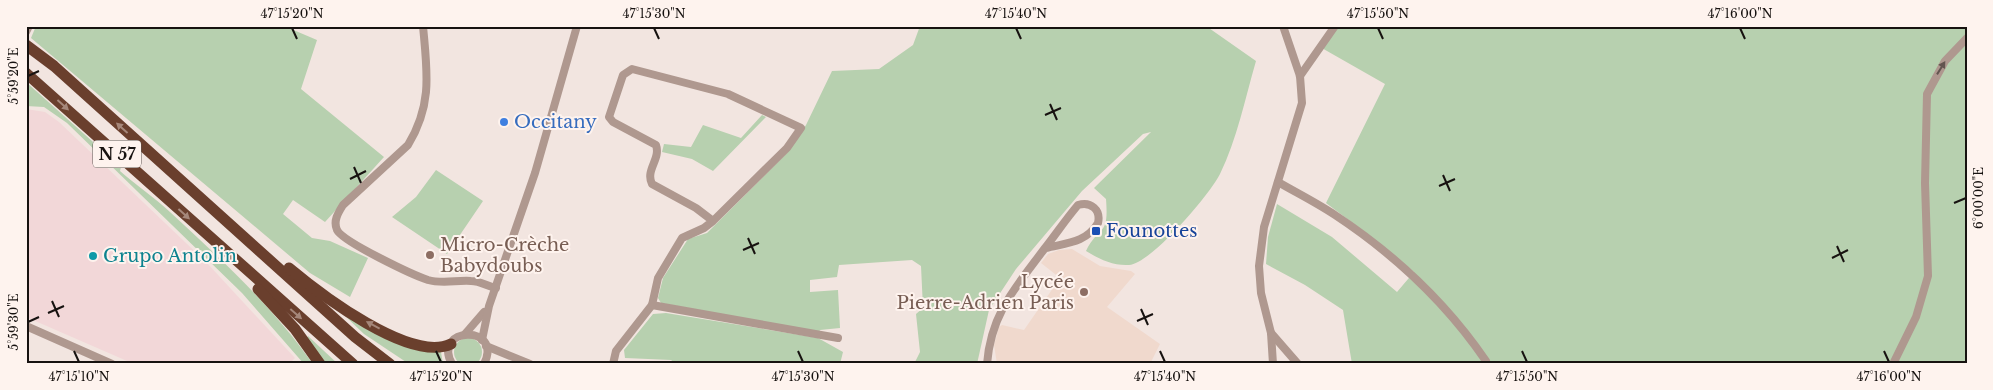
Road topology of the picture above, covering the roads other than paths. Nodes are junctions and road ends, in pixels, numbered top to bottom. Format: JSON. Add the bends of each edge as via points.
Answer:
{"nodes":[{"id":1,"x":29,"y":26,"type":"edge"},
{"id":2,"x":422,"y":26,"type":"edge"},
{"id":3,"x":576,"y":26,"type":"edge"},
{"id":4,"x":1283,"y":26,"type":"edge"},
{"id":5,"x":1335,"y":26,"type":"edge"},
{"id":6,"x":26,"y":32,"type":"edge"},
{"id":7,"x":1967,"y":38,"type":"edge"},
{"id":8,"x":26,"y":45,"type":"edge"},
{"id":9,"x":26,"y":73,"type":"edge"},
{"id":10,"x":1300,"y":76,"type":"junction"},
{"id":11,"x":1278,"y":182,"type":"junction"},
{"id":12,"x":224,"y":218,"type":"junction"},
{"id":13,"x":713,"y":221,"type":"junction"},
{"id":14,"x":207,"y":236,"type":"junction"},
{"id":15,"x":1046,"y":248,"type":"junction"},
{"id":16,"x":496,"y":288,"type":"junction"},
{"id":17,"x":652,"y":305,"type":"junction"},
{"id":18,"x":489,"y":306,"type":"junction"},
{"id":19,"x":26,"y":326,"type":"edge"},
{"id":20,"x":1271,"y":333,"type":"junction"},
{"id":21,"x":465,"y":334,"type":"junction"},
{"id":22,"x":838,"y":338,"type":"dead end"},
{"id":23,"x":484,"y":343,"type":"junction"},
{"id":24,"x":451,"y":344,"type":"junction"},
{"id":25,"x":511,"y":356,"type":"junction"},
{"id":26,"x":1486,"y":361,"type":"dead end"},
{"id":27,"x":450,"y":362,"type":"edge"},
{"id":28,"x":485,"y":363,"type":"edge"},
{"id":29,"x":112,"y":364,"type":"edge"},
{"id":30,"x":320,"y":364,"type":"edge"},
{"id":31,"x":354,"y":364,"type":"edge"},
{"id":32,"x":390,"y":364,"type":"edge"},
{"id":33,"x":530,"y":364,"type":"edge"},
{"id":34,"x":613,"y":364,"type":"edge"},
{"id":35,"x":987,"y":364,"type":"edge"},
{"id":36,"x":1273,"y":364,"type":"edge"},
{"id":37,"x":1298,"y":364,"type":"edge"},
{"id":38,"x":1893,"y":364,"type":"edge"}],
"edges":[{"from":1,"to":6,"type":"street"},
{"from":2,"to":16,"type":"street","via":[[427,92],[416,132],[408,145],[343,206],[336,217],[336,226],[338,232],[370,253],[428,280],[480,282]]},
{"from":3,"to":16,"type":"street","via":[[535,173]]},
{"from":4,"to":10,"type":"street"},
{"from":5,"to":10,"type":"street"},
{"from":38,"to":7,"type":"street","one_way":true,"via":[[1916,317],[1928,276],[1927,94],[1938,72]]},
{"from":12,"to":8,"type":"highway","number":"N 57","one_way":true},
{"from":9,"to":14,"type":"highway","number":"N 57","one_way":true},
{"from":10,"to":11,"type":"street","via":[[1302,103]]},
{"from":11,"to":20,"type":"street","via":[[1264,227],[1259,266],[1261,293]]},
{"from":11,"to":26,"type":"street","via":[[1335,214],[1416,280],[1464,329]]},
{"from":24,"to":12,"type":"highway","one_way":true,"via":[[434,349],[417,346],[340,308]]},
{"from":12,"to":32,"type":"highway","number":"N 57","via":[[355,337]]},
{"from":13,"to":13,"type":"street","via":[[652,184],[650,172],[656,160],[656,145],[609,117],[623,75],[628,70],[728,94],[801,128],[787,148]]},
{"from":13,"to":17,"type":"street","via":[[682,238],[658,278]]},
{"from":14,"to":30,"type":"highway","via":[[296,329]]},
{"from":14,"to":31,"type":"highway","number":"N 57","one_way":true},
{"from":15,"to":15,"type":"street","via":[[1085,238],[1098,223],[1094,207],[1078,205]]},
{"from":15,"to":35,"type":"street","via":[[1014,287],[998,317],[989,344]]},
{"from":16,"to":18,"type":"street"},
{"from":17,"to":22,"type":"street"},
{"from":17,"to":34,"type":"street","via":[[616,351]]},
{"from":18,"to":21,"type":"street"},
{"from":18,"to":23,"type":"street"},
{"from":19,"to":29,"type":"street"},
{"from":20,"to":36,"type":"street"},
{"from":20,"to":37,"type":"street"},
{"from":21,"to":23,"type":"street","via":[[475,335]]},
{"from":21,"to":24,"type":"street","via":[[455,338]]},
{"from":23,"to":25,"type":"street"},
{"from":23,"to":28,"type":"street"},
{"from":24,"to":27,"type":"street"},
{"from":25,"to":28,"type":"street","via":[[494,357]]},
{"from":25,"to":33,"type":"street"}]}
